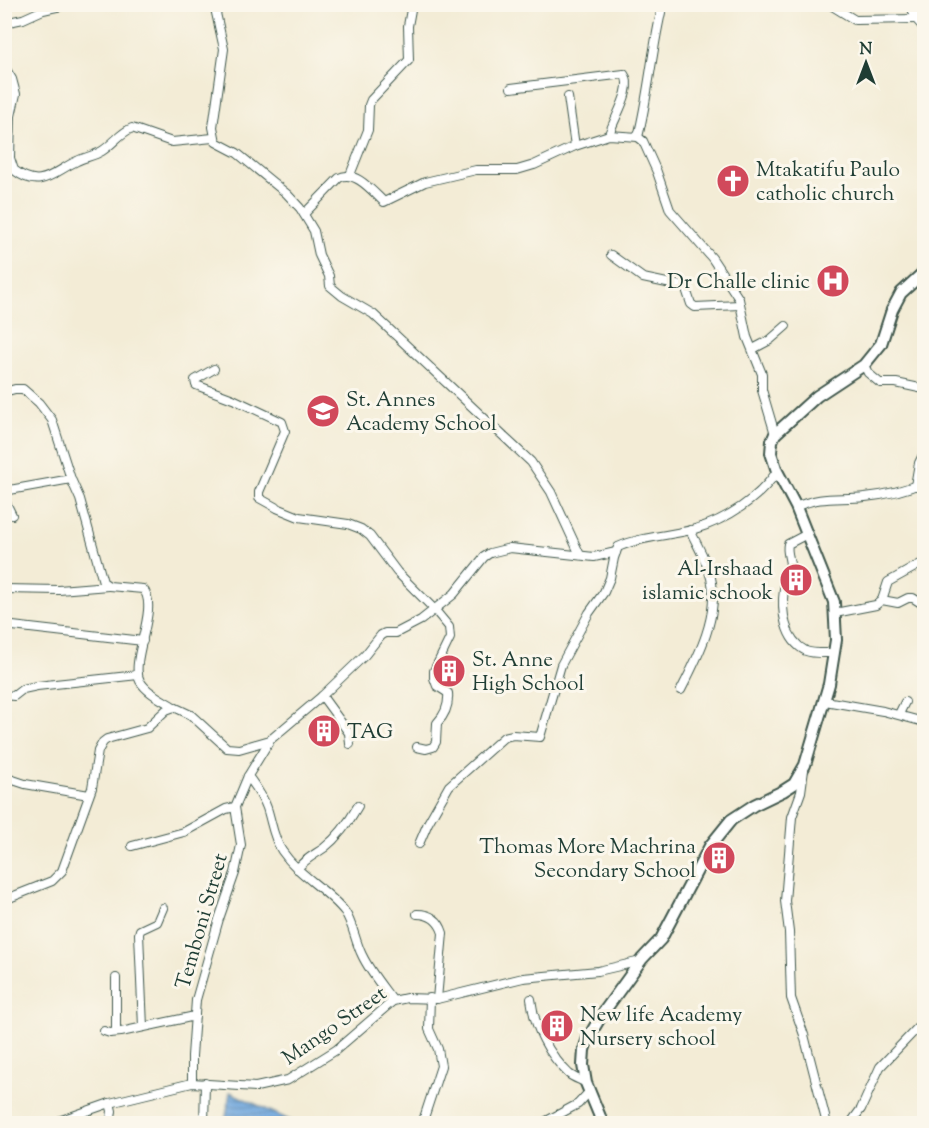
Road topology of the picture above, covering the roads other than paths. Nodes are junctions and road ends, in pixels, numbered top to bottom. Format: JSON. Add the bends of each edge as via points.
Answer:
{"nodes":[{"id":1,"x":70,"y":4,"type":"edge"},
{"id":2,"x":214,"y":4,"type":"edge"},
{"id":3,"x":412,"y":4,"type":"edge"},
{"id":4,"x":663,"y":4,"type":"edge"},
{"id":5,"x":829,"y":4,"type":"edge"},
{"id":6,"x":910,"y":4,"type":"edge"},
{"id":7,"x":916,"y":19,"type":"junction"},
{"id":8,"x":4,"y":23,"type":"edge"},
{"id":9,"x":924,"y":28,"type":"edge"},
{"id":10,"x":4,"y":66,"type":"edge"},
{"id":11,"x":511,"y":88,"type":"dead end"},
{"id":12,"x":568,"y":97,"type":"dead end"},
{"id":13,"x":609,"y":135,"type":"junction"},
{"id":14,"x":638,"y":137,"type":"junction"},
{"id":15,"x":213,"y":138,"type":"junction"},
{"id":16,"x":575,"y":146,"type":"junction"},
{"id":17,"x":350,"y":175,"type":"junction"},
{"id":18,"x":304,"y":214,"type":"junction"},
{"id":19,"x":611,"y":255,"type":"dead end"},
{"id":20,"x":924,"y":272,"type":"edge"},
{"id":21,"x":740,"y":305,"type":"junction"},
{"id":22,"x":786,"y":326,"type":"dead end"},
{"id":23,"x":753,"y":349,"type":"junction"},
{"id":24,"x":864,"y":365,"type":"junction"},
{"id":25,"x":214,"y":369,"type":"dead end"},
{"id":26,"x":924,"y":389,"type":"edge"},
{"id":27,"x":4,"y":392,"type":"edge"},
{"id":28,"x":775,"y":434,"type":"junction"},
{"id":29,"x":924,"y":453,"type":"edge"},
{"id":30,"x":777,"y":471,"type":"junction"},
{"id":31,"x":71,"y":479,"type":"junction"},
{"id":32,"x":924,"y":482,"type":"edge"},
{"id":33,"x":915,"y":486,"type":"junction"},
{"id":34,"x":4,"y":491,"type":"edge"},
{"id":35,"x":4,"y":499,"type":"edge"},
{"id":36,"x":796,"y":507,"type":"junction"},
{"id":37,"x":12,"y":515,"type":"dead end"},
{"id":38,"x":690,"y":530,"type":"junction"},
{"id":39,"x":807,"y":534,"type":"junction"},
{"id":40,"x":616,"y":552,"type":"junction"},
{"id":41,"x":580,"y":555,"type":"junction"},
{"id":42,"x":924,"y":562,"type":"edge"},
{"id":43,"x":109,"y":586,"type":"junction"},
{"id":44,"x":4,"y":589,"type":"edge"},
{"id":45,"x":882,"y":600,"type":"junction"},
{"id":46,"x":924,"y":605,"type":"edge"},
{"id":47,"x":434,"y":609,"type":"junction"},
{"id":48,"x":835,"y":614,"type":"junction"},
{"id":49,"x":4,"y":626,"type":"edge"},
{"id":50,"x":142,"y":641,"type":"junction"},
{"id":51,"x":834,"y":653,"type":"junction"},
{"id":52,"x":138,"y":675,"type":"junction"},
{"id":53,"x":681,"y":690,"type":"dead end"},
{"id":54,"x":4,"y":695,"type":"edge"},
{"id":55,"x":322,"y":696,"type":"junction"},
{"id":56,"x":825,"y":701,"type":"junction"},
{"id":57,"x":905,"y":702,"type":"dead end"},
{"id":58,"x":174,"y":708,"type":"junction"},
{"id":59,"x":899,"y":714,"type":"junction"},
{"id":60,"x":924,"y":722,"type":"edge"},
{"id":61,"x":270,"y":740,"type":"junction"},
{"id":62,"x":350,"y":744,"type":"dead end"},
{"id":63,"x":417,"y":747,"type":"dead end"},
{"id":64,"x":805,"y":765,"type":"junction"},
{"id":65,"x":248,"y":776,"type":"junction"},
{"id":66,"x":4,"y":777,"type":"edge"},
{"id":67,"x":89,"y":795,"type":"junction"},
{"id":68,"x":358,"y":806,"type":"dead end"},
{"id":69,"x":235,"y":807,"type":"junction"},
{"id":70,"x":419,"y":844,"type":"dead end"},
{"id":71,"x":132,"y":846,"type":"dead end"},
{"id":72,"x":297,"y":869,"type":"junction"},
{"id":73,"x":4,"y":900,"type":"edge"},
{"id":74,"x":163,"y":908,"type":"dead end"},
{"id":75,"x":417,"y":914,"type":"dead end"},
{"id":76,"x":641,"y":961,"type":"junction"},
{"id":77,"x":116,"y":978,"type":"dead end"},
{"id":78,"x":434,"y":998,"type":"junction"},
{"id":79,"x":531,"y":999,"type":"dead end"},
{"id":80,"x":393,"y":1001,"type":"junction"},
{"id":81,"x":195,"y":1016,"type":"junction"},
{"id":82,"x":924,"y":1021,"type":"edge"},
{"id":83,"x":142,"y":1027,"type":"junction"},
{"id":84,"x":104,"y":1031,"type":"dead end"},
{"id":85,"x":116,"y":1032,"type":"junction"},
{"id":86,"x":192,"y":1083,"type":"junction"},
{"id":87,"x":205,"y":1083,"type":"junction"},
{"id":88,"x":588,"y":1087,"type":"junction"},
{"id":89,"x":110,"y":1102,"type":"junction"},
{"id":90,"x":50,"y":1124,"type":"edge"},
{"id":91,"x":110,"y":1124,"type":"edge"},
{"id":92,"x":204,"y":1124,"type":"edge"},
{"id":93,"x":422,"y":1124,"type":"edge"},
{"id":94,"x":542,"y":1124,"type":"edge"},
{"id":95,"x":603,"y":1124,"type":"edge"},
{"id":96,"x":827,"y":1124,"type":"edge"},
{"id":97,"x":849,"y":1124,"type":"edge"}],
"edges":[{"from":1,"to":8,"type":"street"},
{"from":2,"to":15,"type":"street","via":[[224,49]]},
{"from":3,"to":17,"type":"street","via":[[409,60],[371,100],[367,135]]},
{"from":4,"to":14,"type":"street"},
{"from":5,"to":7,"type":"street","via":[[855,20]]},
{"from":6,"to":7,"type":"street"},
{"from":7,"to":9,"type":"street"},
{"from":10,"to":15,"type":"street","via":[[16,94],[10,158],[14,170],[29,178],[45,179],[58,173],[104,150],[132,128],[172,142]]},
{"from":11,"to":13,"type":"street","via":[[624,74],[627,87]]},
{"from":12,"to":16,"type":"street"},
{"from":13,"to":14,"type":"street"},
{"from":13,"to":16,"type":"street"},
{"from":14,"to":21,"type":"street","via":[[657,172],[670,210],[712,258]]},
{"from":15,"to":18,"type":"street","via":[[287,194]]},
{"from":16,"to":17,"type":"street","via":[[517,170],[476,170],[424,182],[384,202]]},
{"from":17,"to":18,"type":"street","via":[[339,178]]},
{"from":18,"to":41,"type":"street","via":[[314,231],[330,286],[372,314],[531,462],[551,492]]},
{"from":19,"to":21,"type":"street","via":[[643,278],[686,289],[695,307]]},
{"from":20,"to":24,"type":"street","via":[[901,293],[881,344]]},
{"from":21,"to":23,"type":"street"},
{"from":22,"to":23,"type":"street"},
{"from":23,"to":28,"type":"street"},
{"from":24,"to":26,"type":"street","via":[[880,383]]},
{"from":24,"to":28,"type":"street","via":[[817,396]]},
{"from":25,"to":47,"type":"street","via":[[195,380],[196,385],[284,426],[259,498],[299,517],[361,529]]},
{"from":27,"to":31,"type":"street","via":[[23,389],[39,403],[52,420]]},
{"from":28,"to":30,"type":"street","via":[[771,453]]},
{"from":29,"to":33,"type":"street"},
{"from":30,"to":36,"type":"street"},
{"from":30,"to":38,"type":"street","via":[[762,490],[732,513]]},
{"from":31,"to":34,"type":"street"},
{"from":31,"to":43,"type":"street","via":[[101,579]]},
{"from":32,"to":33,"type":"street"},
{"from":33,"to":36,"type":"street","via":[[866,497],[812,500]]},
{"from":35,"to":37,"type":"street"},
{"from":36,"to":39,"type":"street"},
{"from":38,"to":40,"type":"street","via":[[625,544]]},
{"from":38,"to":53,"type":"street","via":[[708,568],[712,600],[708,627]]},
{"from":39,"to":48,"type":"street","via":[[834,602]]},
{"from":39,"to":51,"type":"street","via":[[788,544],[786,551],[790,567],[784,618],[793,637],[807,652]]},
{"from":40,"to":41,"type":"street","via":[[594,557]]},
{"from":40,"to":70,"type":"street","via":[[604,592],[561,666],[540,737],[504,737],[449,786]]},
{"from":41,"to":47,"type":"street","via":[[522,548],[499,550],[484,557],[454,594]]},
{"from":42,"to":45,"type":"street","via":[[888,582]]},
{"from":43,"to":44,"type":"street"},
{"from":43,"to":50,"type":"street","via":[[146,592]]},
{"from":45,"to":46,"type":"street","via":[[898,603],[913,598]]},
{"from":45,"to":48,"type":"street","via":[[876,606]]},
{"from":47,"to":55,"type":"street","via":[[409,627],[381,635]]},
{"from":47,"to":63,"type":"street","via":[[450,633],[434,671],[438,687],[448,693],[448,700],[437,723],[434,745],[426,749]]},
{"from":48,"to":51,"type":"street"},
{"from":49,"to":50,"type":"street"},
{"from":50,"to":52,"type":"street"},
{"from":51,"to":56,"type":"street"},
{"from":52,"to":54,"type":"street","via":[[31,687],[14,696]]},
{"from":52,"to":58,"type":"street","via":[[145,687]]},
{"from":55,"to":61,"type":"street"},
{"from":55,"to":62,"type":"street","via":[[349,734]]},
{"from":56,"to":59,"type":"street"},
{"from":56,"to":64,"type":"street"},
{"from":57,"to":59,"type":"street"},
{"from":58,"to":61,"type":"street","via":[[191,715],[227,748],[239,749]]},
{"from":58,"to":67,"type":"street","via":[[166,710],[147,728],[103,742]]},
{"from":59,"to":60,"type":"street"},
{"from":61,"to":65,"type":"street"},
{"from":64,"to":76,"type":"street","via":[[794,784],[731,820],[710,846],[661,939]]},
{"from":64,"to":96,"type":"street","via":[[792,817],[785,901],[791,998]]},
{"from":65,"to":69,"type":"street"},
{"from":65,"to":72,"type":"street","via":[[267,807],[280,850]]},
{"from":66,"to":67,"type":"street"},
{"from":67,"to":73,"type":"street","via":[[62,871],[52,880]]},
{"from":68,"to":72,"type":"street","via":[[342,831]]},
{"from":69,"to":71,"type":"street","via":[[184,832]]},
{"from":69,"to":81,"type":"street","name":"Temboni Street","via":[[241,845],[200,984]]},
{"from":72,"to":80,"type":"street","via":[[345,913],[365,962]]},
{"from":74,"to":83,"type":"street","via":[[158,922],[139,934]]},
{"from":75,"to":78,"type":"street","via":[[437,920],[443,933]]},
{"from":76,"to":78,"type":"street","name":"Mango Street","via":[[598,971],[523,978]]},
{"from":76,"to":88,"type":"street","via":[[588,1038],[583,1065]]},
{"from":77,"to":85,"type":"street"},
{"from":78,"to":80,"type":"street","name":"Mango Street"},
{"from":78,"to":93,"type":"street","via":[[429,1029],[441,1066]]},
{"from":79,"to":88,"type":"street","via":[[543,1040],[570,1075]]},
{"from":80,"to":87,"type":"street","name":"Mango Street","via":[[336,1050],[288,1080],[256,1087]]},
{"from":81,"to":83,"type":"street"},
{"from":81,"to":86,"type":"street","name":"Temboni Street"},
{"from":82,"to":97,"type":"street","via":[[880,1067],[861,1109]]},
{"from":83,"to":85,"type":"street"},
{"from":84,"to":85,"type":"street"},
{"from":86,"to":87,"type":"street","name":"Mango Street"},
{"from":86,"to":89,"type":"street","name":"Mango Street"},
{"from":87,"to":92,"type":"street"},
{"from":88,"to":94,"type":"street","via":[[578,1104]]},
{"from":88,"to":95,"type":"street"},
{"from":89,"to":90,"type":"street","name":"Mango Street"},
{"from":89,"to":91,"type":"street"}]}
